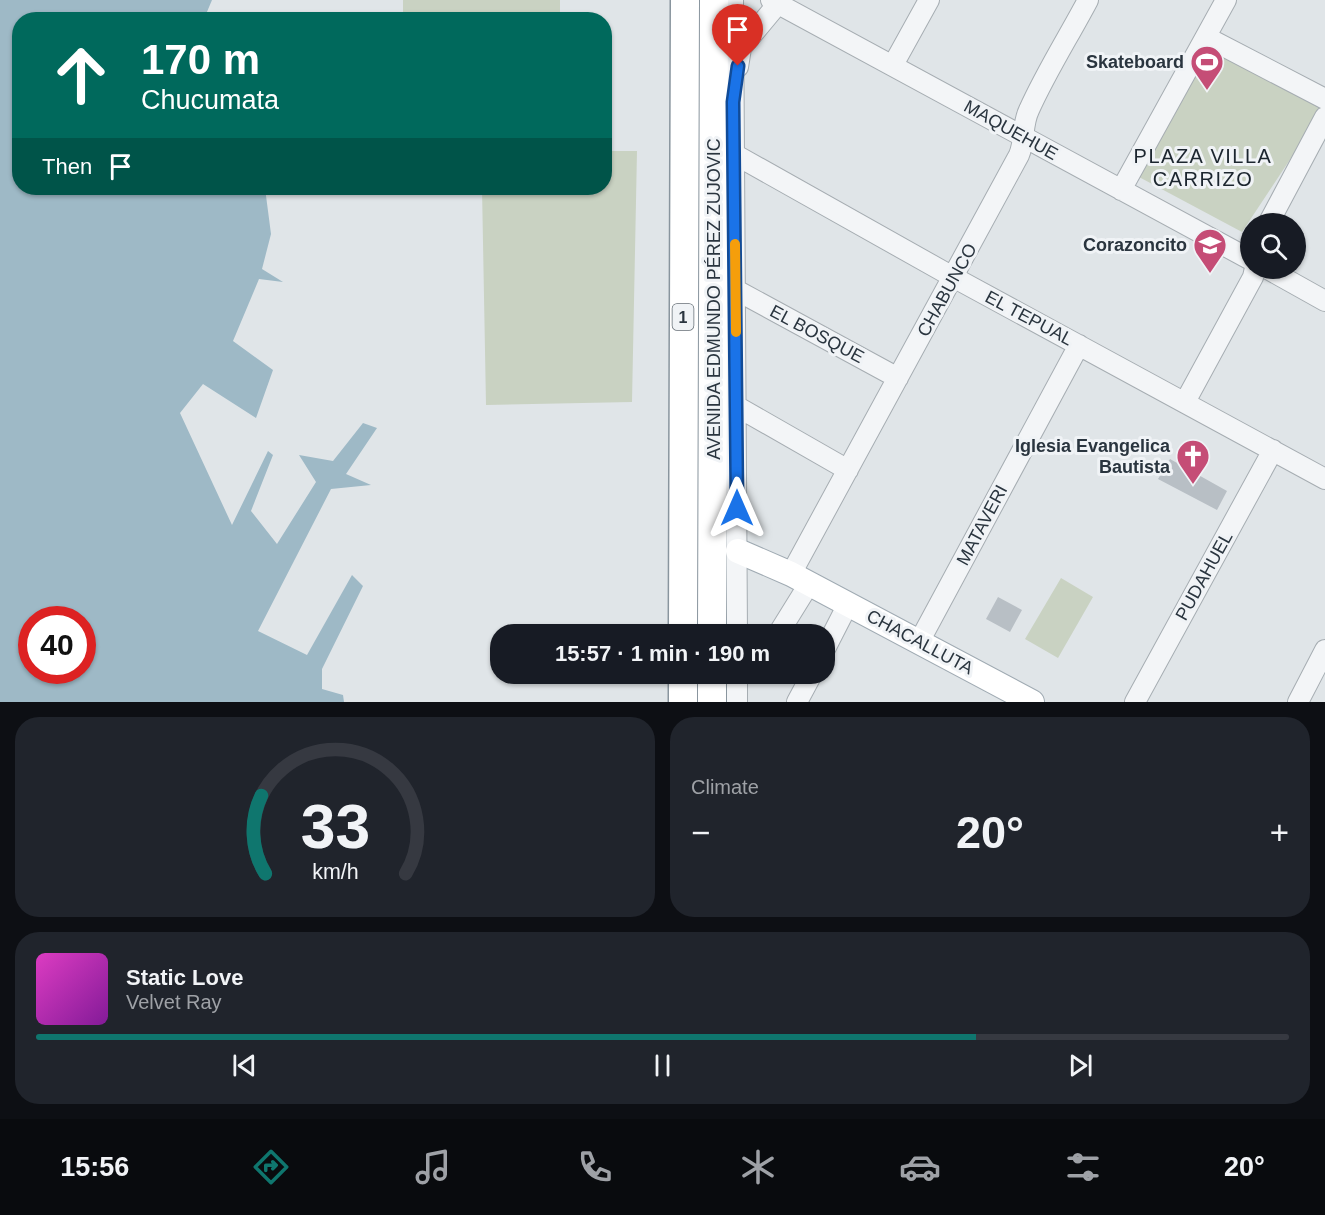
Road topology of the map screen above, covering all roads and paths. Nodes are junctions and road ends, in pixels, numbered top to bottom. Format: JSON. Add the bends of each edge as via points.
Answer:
{"nodes":[{"id":1,"x":685,"y":0,"type":"edge"},
{"id":2,"x":714,"y":0,"type":"edge"},
{"id":3,"x":733,"y":0,"type":"edge"},
{"id":4,"x":929,"y":0,"type":"edge"},
{"id":5,"x":1088,"y":0,"type":"edge"},
{"id":6,"x":1226,"y":0,"type":"edge"},
{"id":7,"x":777,"y":1,"type":"edge"},
{"id":8,"x":1206,"y":37,"type":"junction"},
{"id":9,"x":893,"y":65,"type":"junction"},
{"id":10,"x":1325,"y":99,"type":"edge"},
{"id":11,"x":733,"y":102,"type":"junction"},
{"id":12,"x":1325,"y":117,"type":"edge"},
{"id":13,"x":1023,"y":136,"type":"junction"},
{"id":14,"x":734,"y":154,"type":"junction"},
{"id":15,"x":1121,"y":190,"type":"junction"},
{"id":16,"x":1274,"y":213,"type":"edge"},
{"id":17,"x":1240,"y":254,"type":"edge"},
{"id":18,"x":953,"y":278,"type":"junction"},
{"id":19,"x":1252,"y":279,"type":"edge"},
{"id":20,"x":1286,"y":279,"type":"edge"},
{"id":21,"x":736,"y":290,"type":"junction"},
{"id":22,"x":1325,"y":301,"type":"edge"},
{"id":23,"x":1079,"y":345,"type":"junction"},
{"id":24,"x":898,"y":378,"type":"junction"},
{"id":25,"x":1185,"y":402,"type":"junction"},
{"id":26,"x":736,"y":406,"type":"junction"},
{"id":27,"x":1273,"y":450,"type":"junction"},
{"id":28,"x":848,"y":470,"type":"junction"},
{"id":29,"x":1325,"y":478,"type":"edge"},
{"id":30,"x":738,"y":551,"type":"junction"},
{"id":31,"x":800,"y":579,"type":"junction"},
{"id":32,"x":848,"y":604,"type":"junction"},
{"id":33,"x":683,"y":624,"type":"edge"},
{"id":34,"x":712,"y":624,"type":"edge"},
{"id":35,"x":737,"y":624,"type":"edge"},
{"id":36,"x":782,"y":624,"type":"edge"},
{"id":37,"x":835,"y":629,"type":"edge"},
{"id":38,"x":919,"y":642,"type":"junction"},
{"id":39,"x":1325,"y":650,"type":"edge"},
{"id":40,"x":683,"y":684,"type":"edge"},
{"id":41,"x":712,"y":684,"type":"edge"},
{"id":42,"x":737,"y":684,"type":"edge"},
{"id":43,"x":807,"y":684,"type":"edge"},
{"id":44,"x":1025,"y":700,"type":"edge"},
{"id":45,"x":683,"y":702,"type":"edge"},
{"id":46,"x":712,"y":702,"type":"edge"},
{"id":47,"x":737,"y":702,"type":"edge"},
{"id":48,"x":797,"y":702,"type":"edge"},
{"id":49,"x":1135,"y":702,"type":"edge"},
{"id":50,"x":1298,"y":702,"type":"edge"}],
"edges":[{"from":1,"to":33,"type":"highway","name":"AVENIDA EDMUNDO PÉREZ ZUJOVIC","number":"1"},
{"from":2,"to":34,"type":"highway","name":"AVENIDA EDMUNDO PÉREZ ZUJOVIC","number":"1"},
{"from":3,"to":11,"type":"street","name":"AVENIDA EDMUNDO PÉREZ ZUJOVIC"},
{"from":4,"to":9,"type":"street"},
{"from":5,"to":13,"type":"street","name":"CHABUNCO","via":[[1028,111]]},
{"from":6,"to":8,"type":"street"},
{"from":7,"to":9,"type":"street","name":"MAQUEHUE"},
{"from":7,"to":11,"type":"street","via":[[741,48]]},
{"from":8,"to":10,"type":"street"},
{"from":8,"to":15,"type":"street"},
{"from":9,"to":13,"type":"street","name":"MAQUEHUE"},
{"from":11,"to":14,"type":"street","name":"AVENIDA EDMUNDO PÉREZ ZUJOVIC"},
{"from":12,"to":16,"type":"street"},
{"from":13,"to":15,"type":"street","name":"MAQUEHUE"},
{"from":13,"to":18,"type":"street","name":"CHABUNCO","via":[[1023,147]]},
{"from":14,"to":18,"type":"street","name":"EL TEPUAL"},
{"from":14,"to":21,"type":"street","name":"AVENIDA EDMUNDO PÉREZ ZUJOVIC"},
{"from":15,"to":17,"type":"street","name":"MAQUEHUE"},
{"from":18,"to":23,"type":"street","name":"EL TEPUAL"},
{"from":18,"to":24,"type":"street","name":"CHABUNCO"},
{"from":19,"to":25,"type":"street"},
{"from":20,"to":22,"type":"street"},
{"from":21,"to":24,"type":"street","name":"EL BOSQUE"},
{"from":21,"to":26,"type":"street","name":"AVENIDA EDMUNDO PÉREZ ZUJOVIC"},
{"from":23,"to":25,"type":"street","name":"EL TEPUAL"},
{"from":23,"to":38,"type":"street","name":"MATAVERI"},
{"from":24,"to":28,"type":"street","name":"CHABUNCO"},
{"from":25,"to":27,"type":"street","name":"EL TEPUAL"},
{"from":26,"to":28,"type":"street"},
{"from":26,"to":30,"type":"street","name":"AVENIDA EDMUNDO PÉREZ ZUJOVIC"},
{"from":27,"to":29,"type":"street","name":"EL TEPUAL"},
{"from":27,"to":49,"type":"street","name":"PUDAHUEL"},
{"from":28,"to":31,"type":"street","name":"CHABUNCO"},
{"from":30,"to":31,"type":"main road","name":"CHACALLUTA"},
{"from":30,"to":35,"type":"street","name":"AVENIDA EDMUNDO PÉREZ ZUJOVIC"},
{"from":31,"to":32,"type":"main road","name":"CHACALLUTA"},
{"from":31,"to":36,"type":"street"},
{"from":32,"to":37,"type":"street"},
{"from":32,"to":38,"type":"main road","name":"CHACALLUTA"},
{"from":38,"to":44,"type":"main road","name":"CHACALLUTA"},
{"from":39,"to":50,"type":"street"},
{"from":40,"to":45,"type":"highway"},
{"from":41,"to":46,"type":"highway"},
{"from":42,"to":47,"type":"street"},
{"from":43,"to":48,"type":"street"}]}
